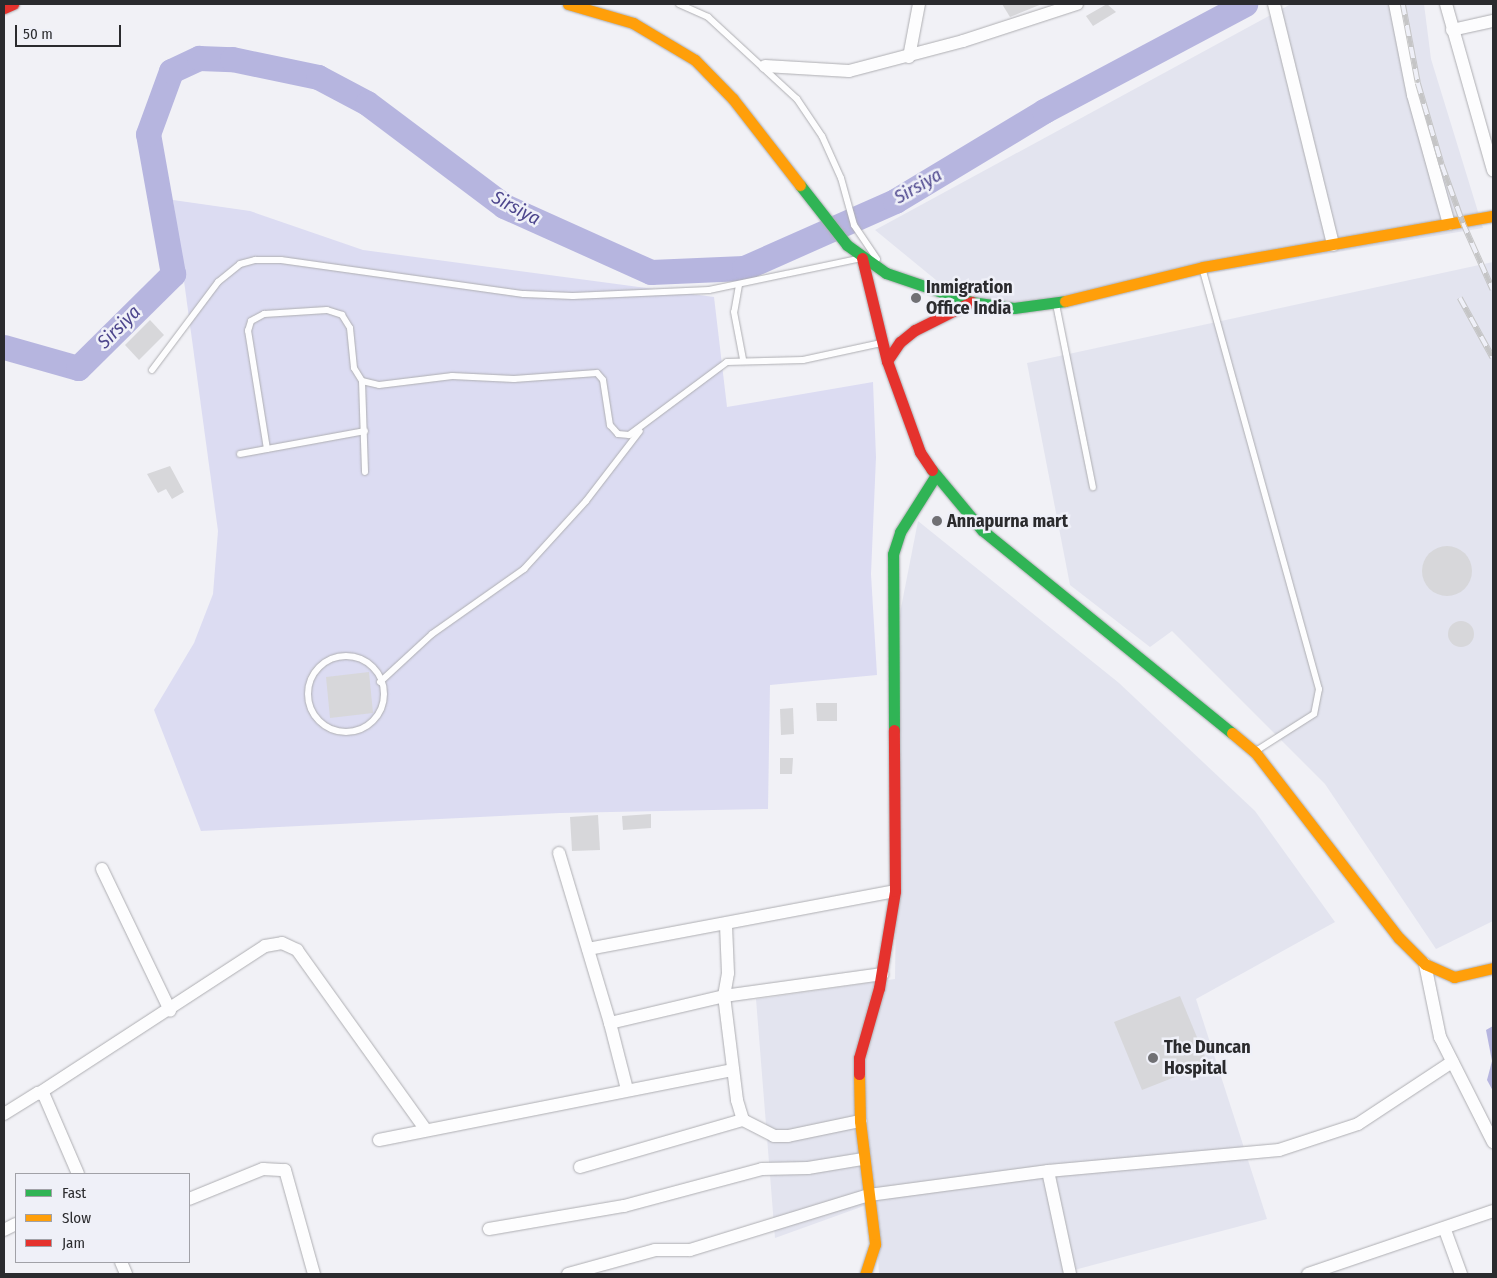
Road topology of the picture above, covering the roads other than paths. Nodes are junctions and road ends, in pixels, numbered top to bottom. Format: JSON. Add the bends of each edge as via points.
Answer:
{"nodes":[{"id":1,"x":13,"y":4,"type":"edge"},
{"id":2,"x":568,"y":4,"type":"edge"},
{"id":3,"x":679,"y":4,"type":"edge"},
{"id":4,"x":919,"y":4,"type":"edge"},
{"id":5,"x":1077,"y":4,"type":"edge"},
{"id":6,"x":1274,"y":4,"type":"edge"},
{"id":7,"x":1395,"y":4,"type":"edge"},
{"id":8,"x":1446,"y":4,"type":"edge"},
{"id":9,"x":4,"y":8,"type":"edge"},
{"id":10,"x":1050,"y":8,"type":"edge"},
{"id":11,"x":1493,"y":21,"type":"edge"},
{"id":12,"x":1452,"y":30,"type":"junction"},
{"id":13,"x":909,"y":58,"type":"junction"},
{"id":14,"x":765,"y":66,"type":"junction"},
{"id":15,"x":1493,"y":170,"type":"edge"},
{"id":16,"x":1493,"y":216,"type":"edge"},
{"id":17,"x":1449,"y":224,"type":"junction"},
{"id":18,"x":1333,"y":245,"type":"junction"},
{"id":19,"x":862,"y":258,"type":"junction"},
{"id":20,"x":1203,"y":267,"type":"junction"},
{"id":21,"x":886,"y":273,"type":"junction"},
{"id":22,"x":739,"y":285,"type":"junction"},
{"id":23,"x":971,"y":302,"type":"junction"},
{"id":24,"x":1056,"y":303,"type":"junction"},
{"id":25,"x":883,"y":343,"type":"junction"},
{"id":26,"x":743,"y":359,"type":"junction"},
{"id":27,"x":887,"y":361,"type":"junction"},
{"id":28,"x":152,"y":370,"type":"dead end"},
{"id":29,"x":362,"y":381,"type":"junction"},
{"id":30,"x":640,"y":430,"type":"junction"},
{"id":31,"x":365,"y":432,"type":"junction"},
{"id":32,"x":266,"y":449,"type":"junction"},
{"id":33,"x":240,"y":454,"type":"dead end"},
{"id":34,"x":365,"y":472,"type":"dead end"},
{"id":35,"x":936,"y":475,"type":"junction"},
{"id":36,"x":1093,"y":488,"type":"dead end"},
{"id":37,"x":380,"y":682,"type":"junction"},
{"id":38,"x":1255,"y":752,"type":"junction"},
{"id":39,"x":559,"y":853,"type":"dead end"},
{"id":40,"x":102,"y":869,"type":"dead end"},
{"id":41,"x":895,"y":891,"type":"junction"},
{"id":42,"x":726,"y":925,"type":"junction"},
{"id":43,"x":588,"y":949,"type":"junction"},
{"id":44,"x":1425,"y":964,"type":"junction"},
{"id":45,"x":1493,"y":968,"type":"edge"},
{"id":46,"x":882,"y":974,"type":"junction"},
{"id":47,"x":724,"y":996,"type":"junction"},
{"id":48,"x":170,"y":1010,"type":"junction"},
{"id":49,"x":610,"y":1023,"type":"junction"},
{"id":50,"x":1452,"y":1062,"type":"junction"},
{"id":51,"x":733,"y":1070,"type":"junction"},
{"id":52,"x":627,"y":1089,"type":"junction"},
{"id":53,"x":41,"y":1092,"type":"junction"},
{"id":54,"x":4,"y":1114,"type":"edge"},
{"id":55,"x":743,"y":1120,"type":"junction"},
{"id":56,"x":860,"y":1121,"type":"junction"},
{"id":57,"x":426,"y":1130,"type":"junction"},
{"id":58,"x":379,"y":1140,"type":"dead end"},
{"id":59,"x":1493,"y":1142,"type":"edge"},
{"id":60,"x":864,"y":1159,"type":"junction"},
{"id":61,"x":580,"y":1167,"type":"dead end"},
{"id":62,"x":1048,"y":1171,"type":"junction"},
{"id":63,"x":78,"y":1173,"type":"edge"},
{"id":64,"x":869,"y":1195,"type":"junction"},
{"id":65,"x":190,"y":1199,"type":"edge"},
{"id":66,"x":1493,"y":1211,"type":"edge"},
{"id":67,"x":489,"y":1229,"type":"dead end"},
{"id":68,"x":1445,"y":1230,"type":"junction"},
{"id":69,"x":314,"y":1274,"type":"edge"},
{"id":70,"x":568,"y":1274,"type":"edge"},
{"id":71,"x":865,"y":1274,"type":"edge"},
{"id":72,"x":1070,"y":1274,"type":"edge"},
{"id":73,"x":1308,"y":1274,"type":"edge"},
{"id":74,"x":1461,"y":1274,"type":"edge"}],
"edges":[{"from":1,"to":9,"type":"street"},
{"from":2,"to":19,"type":"street","via":[[633,23],[696,60],[734,99],[847,245]]},
{"from":3,"to":14,"type":"lane","via":[[708,16]]},
{"from":4,"to":13,"type":"street"},
{"from":5,"to":10,"type":"street"},
{"from":6,"to":18,"type":"street"},
{"from":7,"to":17,"type":"street","via":[[1413,95]]},
{"from":8,"to":12,"type":"street"},
{"from":10,"to":13,"type":"street"},
{"from":11,"to":12,"type":"street"},
{"from":12,"to":15,"type":"street"},
{"from":13,"to":14,"type":"street","via":[[849,71]]},
{"from":14,"to":21,"type":"lane","via":[[797,99],[822,136],[841,178],[854,225]]},
{"from":16,"to":17,"type":"street"},
{"from":17,"to":18,"type":"street"},
{"from":18,"to":20,"type":"street"},
{"from":19,"to":21,"type":"street"},
{"from":19,"to":22,"type":"lane"},
{"from":19,"to":25,"type":"street"},
{"from":20,"to":24,"type":"street"},
{"from":20,"to":38,"type":"lane","via":[[1319,689],[1314,714]]},
{"from":21,"to":23,"type":"street"},
{"from":22,"to":26,"type":"lane","via":[[734,312]]},
{"from":22,"to":28,"type":"lane","via":[[708,290],[592,296],[524,294],[281,260],[255,260],[240,264],[218,282]]},
{"from":23,"to":24,"type":"street","via":[[1014,308]]},
{"from":23,"to":27,"type":"street","via":[[915,330],[900,342]]},
{"from":24,"to":36,"type":"lane"},
{"from":25,"to":26,"type":"lane","via":[[803,360]]},
{"from":25,"to":27,"type":"street"},
{"from":26,"to":30,"type":"lane","via":[[728,362],[698,380]]},
{"from":27,"to":35,"type":"street","via":[[920,452]]},
{"from":29,"to":30,"type":"lane","via":[[379,385],[452,376],[514,379],[597,374],[603,380],[607,418],[614,432],[630,435]]},
{"from":29,"to":31,"type":"lane"},
{"from":29,"to":32,"type":"lane","via":[[354,368],[350,328],[342,315],[327,310],[264,314],[251,321],[248,332]]},
{"from":30,"to":37,"type":"lane","via":[[586,500],[524,568],[432,634]]},
{"from":31,"to":32,"type":"lane"},
{"from":31,"to":34,"type":"lane"},
{"from":32,"to":33,"type":"lane"},
{"from":35,"to":38,"type":"street","via":[[982,530],[1088,612]]},
{"from":35,"to":41,"type":"street","via":[[900,532],[893,554]]},
{"from":37,"to":37,"type":"lane","via":[[383,701],[377,720],[359,730],[343,732],[325,727],[311,712],[312,677],[324,662],[347,656],[366,659],[375,666]]},
{"from":38,"to":44,"type":"street","via":[[1400,938]]},
{"from":39,"to":43,"type":"street"},
{"from":40,"to":48,"type":"street"},
{"from":41,"to":42,"type":"street"},
{"from":41,"to":46,"type":"street"},
{"from":42,"to":43,"type":"street"},
{"from":42,"to":47,"type":"street","via":[[728,973]]},
{"from":43,"to":49,"type":"street"},
{"from":44,"to":45,"type":"street","via":[[1454,976]]},
{"from":44,"to":50,"type":"street","via":[[1440,1038]]},
{"from":46,"to":47,"type":"street"},
{"from":46,"to":56,"type":"street","via":[[859,1058]]},
{"from":47,"to":49,"type":"street"},
{"from":47,"to":51,"type":"street"},
{"from":48,"to":53,"type":"street"},
{"from":48,"to":57,"type":"street","via":[[265,946],[282,943],[297,950]]},
{"from":49,"to":52,"type":"street"},
{"from":50,"to":59,"type":"street"},
{"from":50,"to":62,"type":"street","via":[[1358,1124],[1279,1150]]},
{"from":51,"to":52,"type":"street"},
{"from":51,"to":55,"type":"street"},
{"from":52,"to":57,"type":"street"},
{"from":53,"to":54,"type":"street"},
{"from":53,"to":63,"type":"street"},
{"from":55,"to":56,"type":"street","via":[[774,1136]]},
{"from":55,"to":61,"type":"street"},
{"from":56,"to":60,"type":"street"},
{"from":57,"to":58,"type":"street"},
{"from":60,"to":64,"type":"street"},
{"from":60,"to":67,"type":"street","via":[[808,1168],[762,1169],[624,1206]]},
{"from":62,"to":64,"type":"street"},
{"from":62,"to":72,"type":"street"},
{"from":64,"to":70,"type":"street","via":[[690,1250],[655,1250]]},
{"from":64,"to":71,"type":"street","via":[[875,1244]]},
{"from":65,"to":69,"type":"street","via":[[263,1169],[285,1170]]},
{"from":66,"to":68,"type":"street"},
{"from":68,"to":73,"type":"street","via":[[1416,1236]]},
{"from":68,"to":74,"type":"street"}]}
